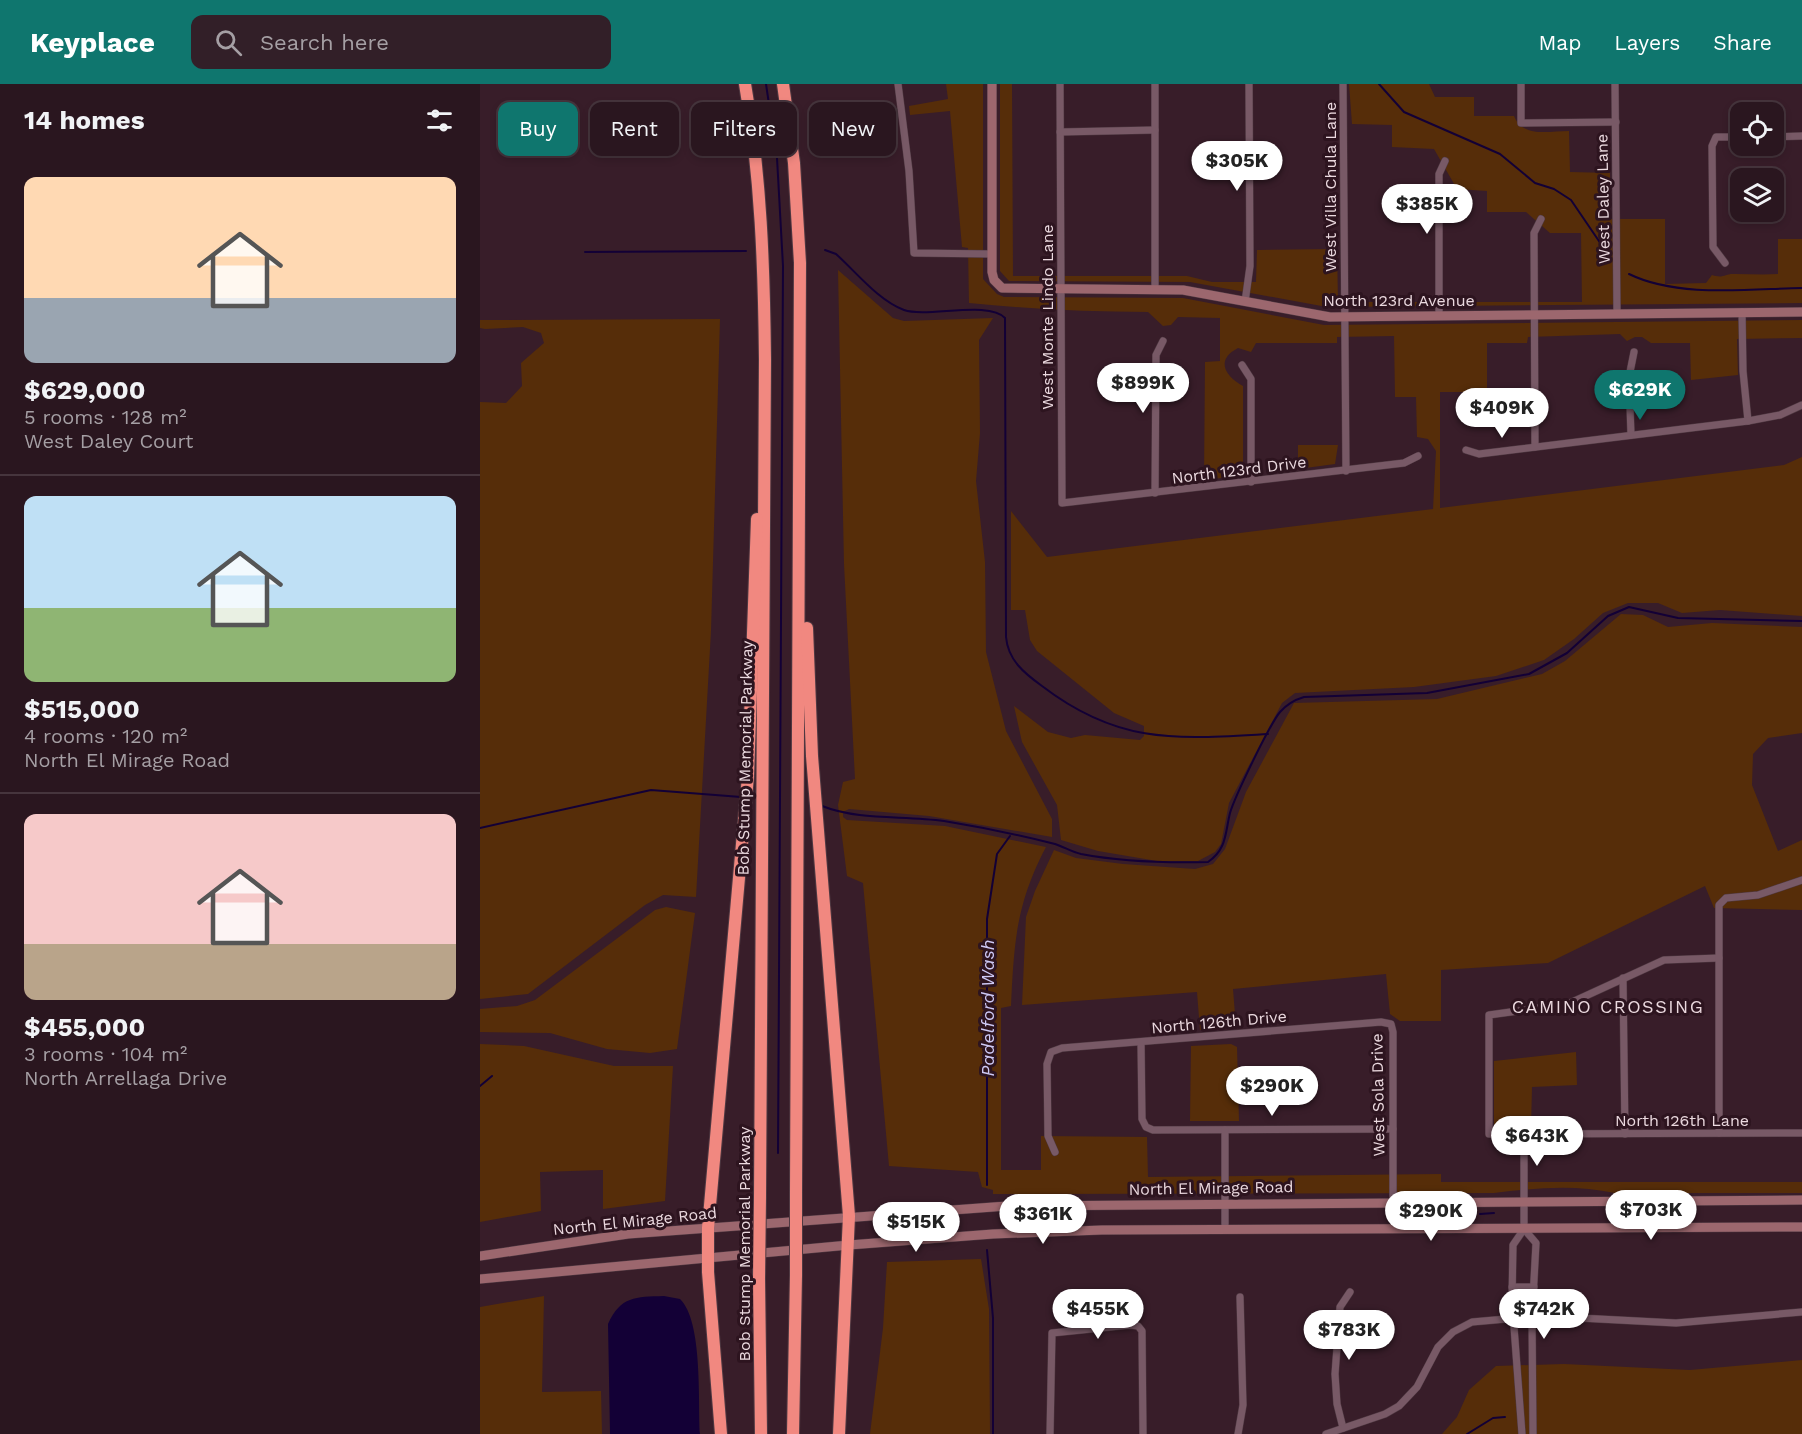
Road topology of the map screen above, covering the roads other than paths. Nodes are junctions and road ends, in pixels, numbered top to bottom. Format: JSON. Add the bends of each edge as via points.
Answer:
{"nodes":[{"id":1,"x":745,"y":84,"type":"edge"},
{"id":2,"x":783,"y":84,"type":"edge"},
{"id":3,"x":898,"y":84,"type":"edge"},
{"id":4,"x":992,"y":84,"type":"edge"},
{"id":5,"x":1060,"y":84,"type":"edge"},
{"id":6,"x":1155,"y":84,"type":"edge"},
{"id":7,"x":1249,"y":84,"type":"edge"},
{"id":8,"x":1343,"y":84,"type":"edge"},
{"id":9,"x":1521,"y":84,"type":"edge"},
{"id":10,"x":1615,"y":84,"type":"edge"},
{"id":11,"x":1616,"y":122,"type":"junction"},
{"id":12,"x":1155,"y":130,"type":"junction"},
{"id":13,"x":1060,"y":132,"type":"junction"},
{"id":14,"x":1802,"y":136,"type":"edge"},
{"id":15,"x":1730,"y":137,"type":"edge"},
{"id":16,"x":1784,"y":137,"type":"edge"},
{"id":17,"x":1445,"y":161,"type":"dead end"},
{"id":18,"x":1541,"y":219,"type":"dead end"},
{"id":19,"x":992,"y":254,"type":"junction"},
{"id":20,"x":1725,"y":263,"type":"dead end"},
{"id":21,"x":1061,"y":289,"type":"junction"},
{"id":22,"x":1155,"y":289,"type":"junction"},
{"id":23,"x":1245,"y":302,"type":"junction"},
{"id":24,"x":1742,"y":312,"type":"junction"},
{"id":25,"x":1802,"y":312,"type":"edge"},
{"id":26,"x":1617,"y":314,"type":"junction"},
{"id":27,"x":1535,"y":315,"type":"junction"},
{"id":28,"x":1439,"y":316,"type":"junction"},
{"id":29,"x":1345,"y":317,"type":"junction"},
{"id":30,"x":1163,"y":341,"type":"dead end"},
{"id":31,"x":1634,"y":352,"type":"dead end"},
{"id":32,"x":765,"y":359,"type":"junction"},
{"id":33,"x":800,"y":360,"type":"junction"},
{"id":34,"x":1242,"y":365,"type":"dead end"},
{"id":35,"x":1802,"y":405,"type":"edge"},
{"id":36,"x":1748,"y":421,"type":"junction"},
{"id":37,"x":1631,"y":435,"type":"junction"},
{"id":38,"x":1535,"y":447,"type":"junction"},
{"id":39,"x":1466,"y":450,"type":"dead end"},
{"id":40,"x":1418,"y":456,"type":"dead end"},
{"id":41,"x":1346,"y":471,"type":"junction"},
{"id":42,"x":1251,"y":482,"type":"junction"},
{"id":43,"x":1155,"y":493,"type":"junction"},
{"id":44,"x":1062,"y":503,"type":"joint"},
{"id":45,"x":1802,"y":880,"type":"edge"},
{"id":46,"x":1719,"y":958,"type":"junction"},
{"id":47,"x":1623,"y":978,"type":"junction"},
{"id":48,"x":1391,"y":1024,"type":"joint"},
{"id":49,"x":1141,"y":1042,"type":"junction"},
{"id":50,"x":1393,"y":1129,"type":"junction"},
{"id":51,"x":1225,"y":1130,"type":"junction"},
{"id":52,"x":1719,"y":1133,"type":"junction"},
{"id":53,"x":1802,"y":1133,"type":"edge"},
{"id":54,"x":1524,"y":1134,"type":"junction"},
{"id":55,"x":1625,"y":1134,"type":"junction"},
{"id":56,"x":1055,"y":1152,"type":"dead end"},
{"id":57,"x":1802,"y":1200,"type":"edge"},
{"id":58,"x":1394,"y":1201,"type":"junction"},
{"id":59,"x":1525,"y":1201,"type":"junction"},
{"id":60,"x":1225,"y":1203,"type":"junction"},
{"id":61,"x":849,"y":1216,"type":"junction"},
{"id":62,"x":1802,"y":1227,"type":"edge"},
{"id":63,"x":708,"y":1228,"type":"junction"},
{"id":64,"x":1524,"y":1228,"type":"junction"},
{"id":65,"x":1225,"y":1229,"type":"junction"},
{"id":66,"x":849,"y":1245,"type":"junction"},
{"id":67,"x":480,"y":1256,"type":"edge"},
{"id":68,"x":708,"y":1258,"type":"junction"},
{"id":69,"x":480,"y":1279,"type":"edge"},
{"id":70,"x":1512,"y":1287,"type":"junction"},
{"id":71,"x":1534,"y":1287,"type":"junction"},
{"id":72,"x":1350,"y":1292,"type":"dead end"},
{"id":73,"x":1240,"y":1297,"type":"dead end"},
{"id":74,"x":1802,"y":1312,"type":"edge"},
{"id":75,"x":1512,"y":1317,"type":"junction"},
{"id":76,"x":1528,"y":1317,"type":"junction"},
{"id":77,"x":1343,"y":1428,"type":"junction"},
{"id":78,"x":721,"y":1434,"type":"edge"},
{"id":79,"x":761,"y":1434,"type":"edge"},
{"id":80,"x":794,"y":1434,"type":"edge"},
{"id":81,"x":839,"y":1434,"type":"edge"},
{"id":82,"x":1050,"y":1434,"type":"edge"},
{"id":83,"x":1143,"y":1434,"type":"edge"},
{"id":84,"x":1238,"y":1434,"type":"edge"},
{"id":85,"x":1326,"y":1434,"type":"edge"},
{"id":86,"x":1522,"y":1434,"type":"edge"},
{"id":87,"x":1533,"y":1434,"type":"edge"}],
"edges":[{"from":1,"to":32,"type":"highway","name":"Bob Stump Memorial Parkway","via":[[757,161],[763,240]]},
{"from":2,"to":33,"type":"highway","via":[[800,238]]},
{"from":3,"to":19,"type":"street","via":[[914,254]]},
{"from":4,"to":19,"type":"main road"},
{"from":5,"to":13,"type":"street","name":"West Monte Lindo Lane"},
{"from":6,"to":12,"type":"street"},
{"from":7,"to":23,"type":"street","via":[[1250,266]]},
{"from":8,"to":29,"type":"street","name":"West Villa Chula Lane"},
{"from":9,"to":11,"type":"street","via":[[1521,123]]},
{"from":10,"to":11,"type":"street","name":"West Daley Lane"},
{"from":11,"to":26,"type":"street","name":"West Daley Lane"},
{"from":12,"to":13,"type":"street"},
{"from":12,"to":22,"type":"street"},
{"from":13,"to":21,"type":"street","name":"West Monte Lindo Lane"},
{"from":14,"to":16,"type":"street"},
{"from":15,"to":20,"type":"street","via":[[1716,137],[1712,146],[1713,247]]},
{"from":17,"to":28,"type":"street","via":[[1439,174]]},
{"from":18,"to":27,"type":"street","via":[[1534,233]]},
{"from":19,"to":21,"type":"main road","name":"North 123rd Avenue","via":[[992,272],[998,286]]},
{"from":21,"to":22,"type":"main road","name":"North 123rd Avenue"},
{"from":21,"to":44,"type":"street","name":"West Monte Lindo Lane"},
{"from":22,"to":23,"type":"main road","name":"North 123rd Avenue","via":[[1183,290]]},
{"from":23,"to":29,"type":"main road","name":"North 123rd Avenue","via":[[1318,316]]},
{"from":24,"to":25,"type":"main road","name":"North 123rd Avenue"},
{"from":24,"to":26,"type":"main road","name":"North 123rd Avenue"},
{"from":24,"to":36,"type":"street"},
{"from":26,"to":27,"type":"main road","name":"North 123rd Avenue"},
{"from":27,"to":28,"type":"main road","name":"North 123rd Avenue"},
{"from":27,"to":38,"type":"street"},
{"from":28,"to":29,"type":"main road","name":"North 123rd Avenue"},
{"from":29,"to":41,"type":"street","name":"West Villa Chula Lane"},
{"from":30,"to":43,"type":"street","via":[[1156,355]]},
{"from":31,"to":37,"type":"street","via":[[1629,376]]},
{"from":32,"to":63,"type":"highway","via":[[748,776]]},
{"from":32,"to":79,"type":"highway","name":"Bob Stump Memorial Parkway","bridge":true},
{"from":33,"to":61,"type":"highway","via":[[808,685]]},
{"from":33,"to":80,"type":"highway","bridge":true},
{"from":34,"to":42,"type":"street","via":[[1251,379]]},
{"from":35,"to":36,"type":"street","via":[[1780,415]]},
{"from":36,"to":37,"type":"street"},
{"from":37,"to":38,"type":"street"},
{"from":38,"to":39,"type":"street","via":[[1479,454]]},
{"from":40,"to":41,"type":"street","name":"North 123rd Drive","via":[[1404,463]]},
{"from":41,"to":42,"type":"street","name":"North 123rd Drive"},
{"from":42,"to":43,"type":"street","name":"North 123rd Drive"},
{"from":43,"to":44,"type":"street","name":"North 123rd Drive"},
{"from":45,"to":46,"type":"street","via":[[1758,895],[1722,900]]},
{"from":46,"to":47,"type":"street","via":[[1664,960]]},
{"from":46,"to":52,"type":"street"},
{"from":47,"to":54,"type":"street","name":"North 126th Lane","via":[[1560,1006],[1489,1015],[1489,1134]]},
{"from":47,"to":55,"type":"street"},
{"from":48,"to":49,"type":"street","name":"North 126th Drive","via":[[1374,1022]]},
{"from":48,"to":50,"type":"street","name":"West Sola Drive"},
{"from":49,"to":51,"type":"street","via":[[1142,1119],[1146,1127]]},
{"from":49,"to":56,"type":"street","name":"North 126th Drive","via":[[1051,1052],[1047,1064],[1048,1136]]},
{"from":50,"to":51,"type":"street"},
{"from":50,"to":58,"type":"street","name":"West Sola Drive"},
{"from":51,"to":60,"type":"street"},
{"from":52,"to":53,"type":"street","name":"North 126th Lane"},
{"from":52,"to":55,"type":"street","name":"North 126th Lane"},
{"from":54,"to":55,"type":"street","name":"North 126th Lane"},
{"from":54,"to":59,"type":"street"},
{"from":57,"to":59,"type":"main road","name":"North El Mirage Road"},
{"from":58,"to":59,"type":"main road","name":"North El Mirage Road"},
{"from":58,"to":60,"type":"main road","name":"North El Mirage Road"},
{"from":59,"to":64,"type":"street"},
{"from":60,"to":61,"type":"main road","name":"North El Mirage Road","via":[[1007,1206]]},
{"from":60,"to":65,"type":"street"},
{"from":61,"to":63,"type":"main road","name":"North El Mirage Road"},
{"from":61,"to":66,"type":"highway"},
{"from":62,"to":64,"type":"main road"},
{"from":63,"to":67,"type":"main road","name":"North El Mirage Road","via":[[628,1234]]},
{"from":63,"to":68,"type":"highway"},
{"from":64,"to":65,"type":"main road"},
{"from":64,"to":70,"type":"street","via":[[1513,1245]]},
{"from":64,"to":71,"type":"street","via":[[1536,1242]]},
{"from":65,"to":66,"type":"main road","via":[[993,1234]]},
{"from":66,"to":68,"type":"main road"},
{"from":66,"to":81,"type":"highway"},
{"from":68,"to":69,"type":"main road"},
{"from":68,"to":78,"type":"highway"},
{"from":70,"to":71,"type":"street"},
{"from":70,"to":75,"type":"street"},
{"from":71,"to":76,"type":"street"},
{"from":72,"to":77,"type":"street","via":[[1340,1307],[1335,1374]]},
{"from":73,"to":84,"type":"street","via":[[1243,1404]]},
{"from":74,"to":76,"type":"street","via":[[1676,1323]]},
{"from":75,"to":76,"type":"street"},
{"from":75,"to":77,"type":"street","via":[[1472,1322],[1453,1332],[1437,1347],[1417,1387],[1399,1406]]},
{"from":75,"to":86,"type":"street"},
{"from":76,"to":87,"type":"street"},
{"from":77,"to":85,"type":"street"},
{"from":82,"to":83,"type":"street","via":[[1052,1333],[1138,1326],[1142,1331]]}]}
